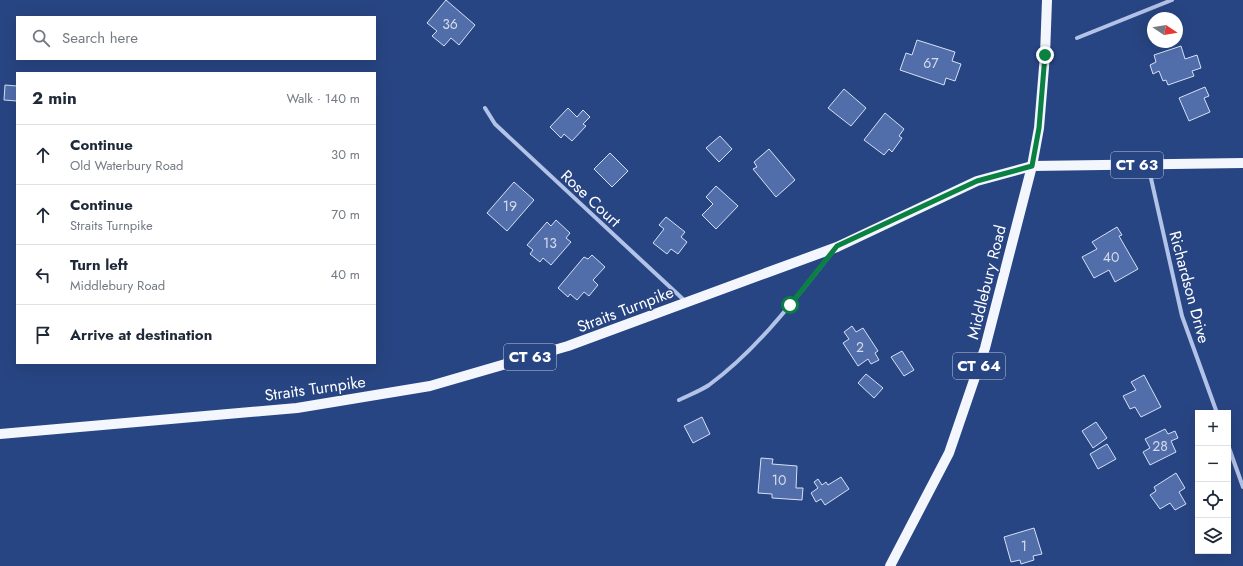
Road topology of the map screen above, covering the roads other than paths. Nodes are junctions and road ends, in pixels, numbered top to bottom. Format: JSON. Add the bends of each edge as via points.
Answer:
{"nodes":[{"id":1,"x":1047,"y":0,"type":"edge"},
{"id":2,"x":1172,"y":0,"type":"edge"},
{"id":3,"x":1078,"y":38,"type":"dead end"},
{"id":4,"x":484,"y":108,"type":"dead end"},
{"id":5,"x":1243,"y":163,"type":"edge"},
{"id":6,"x":1148,"y":165,"type":"junction"},
{"id":7,"x":1032,"y":166,"type":"junction"},
{"id":8,"x":837,"y":246,"type":"junction"},
{"id":9,"x":685,"y":302,"type":"junction"},
{"id":10,"x":679,"y":400,"type":"dead end"},
{"id":11,"x":1216,"y":410,"type":"edge"},
{"id":12,"x":0,"y":434,"type":"edge"},
{"id":13,"x":1228,"y":446,"type":"edge"},
{"id":14,"x":1243,"y":487,"type":"edge"},
{"id":15,"x":890,"y":566,"type":"edge"}],
"edges":[{"from":1,"to":7,"type":"main road","name":"Middlebury Road","number":"CT 64","via":[[1045,55]]},
{"from":2,"to":3,"type":"street"},
{"from":4,"to":9,"type":"street","name":"Rose Court","via":[[495,124]]},
{"from":5,"to":6,"type":"main road","name":"Straits Turnpike","number":"CT 63"},
{"from":6,"to":7,"type":"main road","name":"Straits Turnpike","number":"CT 63"},
{"from":6,"to":11,"type":"street","name":"Richardson Drive","via":[[1182,316]]},
{"from":7,"to":8,"type":"main road","name":"Straits Turnpike","number":"CT 63","via":[[977,181]]},
{"from":7,"to":15,"type":"main road","name":"Middlebury Road","number":"CT 64","via":[[985,348],[949,453]]},
{"from":8,"to":9,"type":"main road","name":"Straits Turnpike","number":"CT 63"},
{"from":8,"to":10,"type":"street","via":[[790,305],[744,355],[708,385]]},
{"from":9,"to":12,"type":"main road","name":"Straits Turnpike","number":"CT 63","via":[[568,346],[430,386],[297,408]]},
{"from":13,"to":14,"type":"street"}]}
